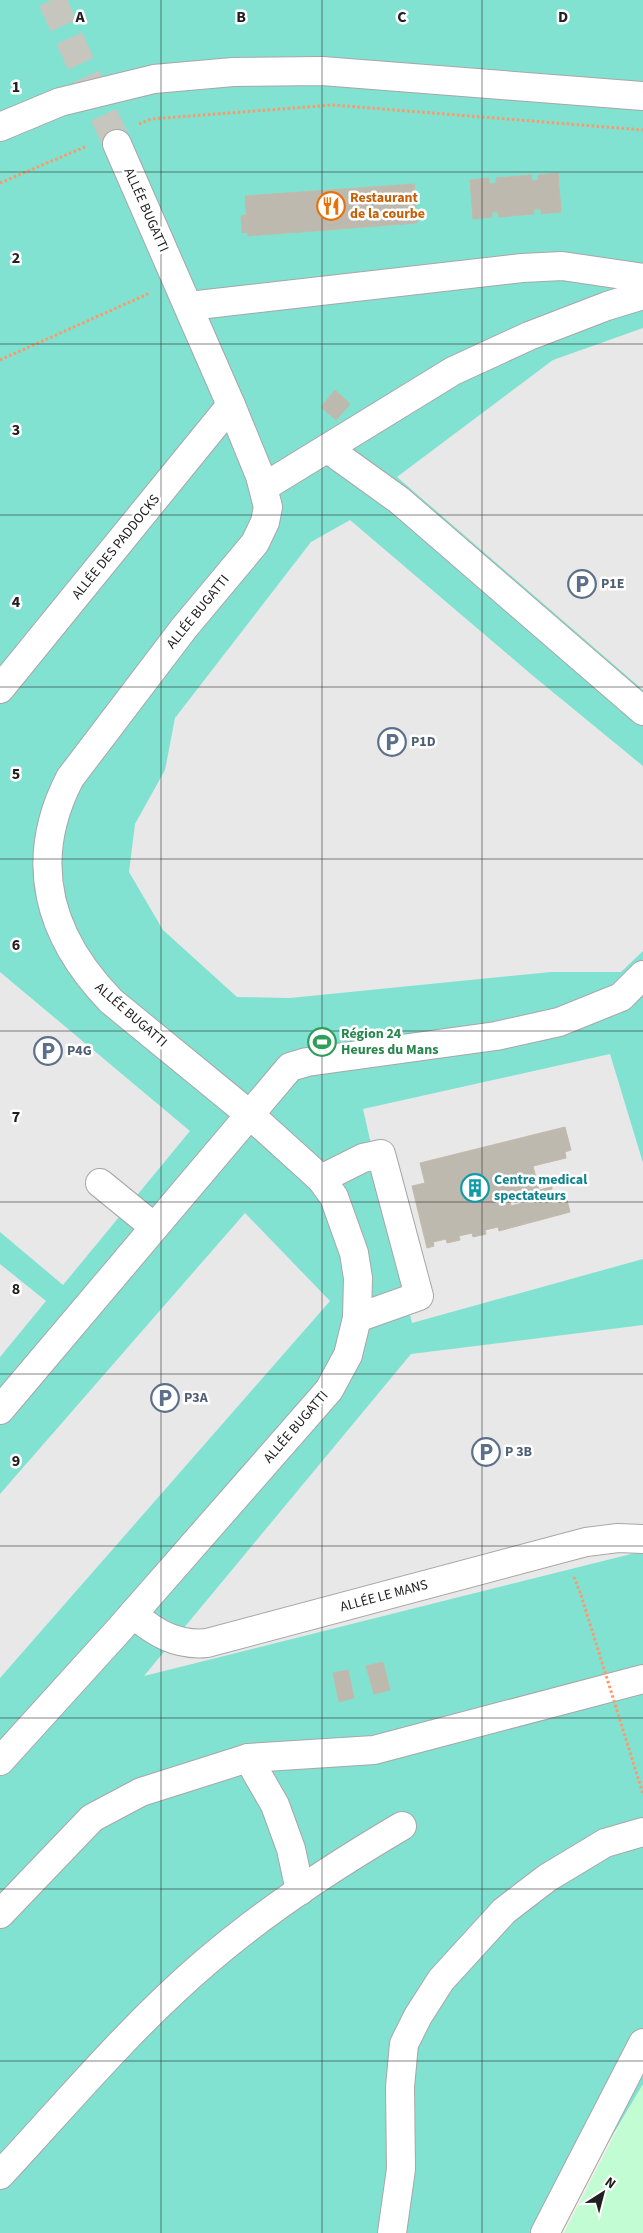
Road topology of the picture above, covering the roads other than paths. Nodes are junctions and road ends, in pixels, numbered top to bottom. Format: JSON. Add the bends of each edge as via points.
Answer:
{"nodes":[{"id":1,"x":643,"y":96,"type":"edge"},
{"id":2,"x":0,"y":127,"type":"edge"},
{"id":3,"x":125,"y":136,"type":"tunnel mouth"},
{"id":4,"x":643,"y":278,"type":"edge"},
{"id":5,"x":643,"y":296,"type":"edge"},
{"id":6,"x":188,"y":306,"type":"junction"},
{"id":7,"x":231,"y":405,"type":"junction"},
{"id":8,"x":328,"y":449,"type":"junction"},
{"id":9,"x":264,"y":487,"type":"junction"},
{"id":10,"x":0,"y":689,"type":"edge"},
{"id":11,"x":643,"y":711,"type":"edge"},
{"id":12,"x":643,"y":976,"type":"edge"},
{"id":13,"x":249,"y":1114,"type":"junction"},
{"id":14,"x":321,"y":1179,"type":"junction"},
{"id":15,"x":100,"y":1183,"type":"dead end"},
{"id":16,"x":154,"y":1227,"type":"junction"},
{"id":17,"x":357,"y":1318,"type":"junction"},
{"id":18,"x":2,"y":1402,"type":"edge"},
{"id":19,"x":643,"y":1539,"type":"edge"},
{"id":20,"x":133,"y":1614,"type":"junction"},
{"id":21,"x":643,"y":1679,"type":"edge"},
{"id":22,"x":248,"y":1758,"type":"junction"},
{"id":23,"x":0,"y":1761,"type":"edge"},
{"id":24,"x":402,"y":1826,"type":"dead end"},
{"id":25,"x":643,"y":1832,"type":"edge"},
{"id":26,"x":300,"y":1891,"type":"junction"},
{"id":27,"x":0,"y":1914,"type":"edge"},
{"id":28,"x":643,"y":2043,"type":"edge"},
{"id":29,"x":0,"y":2175,"type":"edge"},
{"id":30,"x":392,"y":2233,"type":"edge"},
{"id":31,"x":545,"y":2233,"type":"edge"}],
"edges":[{"from":1,"to":2,"type":"lane","via":[[322,71],[233,72],[154,79],[60,102]]},
{"from":3,"to":6,"type":"lane","name":"ALLÉE BUGATTI"},
{"from":4,"to":6,"type":"lane","via":[[562,266],[522,268]]},
{"from":5,"to":8,"type":"lane","via":[[528,336],[453,371]]},
{"from":6,"to":7,"type":"lane","name":"ALLÉE BUGATTI"},
{"from":7,"to":9,"type":"lane","name":"ALLÉE BUGATTI"},
{"from":7,"to":10,"type":"lane","name":"ALLÉE DES PADDOCKS"},
{"from":8,"to":9,"type":"lane"},
{"from":8,"to":11,"type":"lane","via":[[399,500]]},
{"from":9,"to":13,"type":"lane","name":"ALLÉE BUGATTI","via":[[268,507],[255,543],[184,628],[70,778],[48,834],[47,858],[48,890],[58,924],[93,982],[111,1001]]},
{"from":12,"to":13,"type":"lane","via":[[622,998],[559,1022],[496,1036],[290,1067]]},
{"from":13,"to":14,"type":"lane","name":"ALLÉE BUGATTI"},
{"from":13,"to":16,"type":"lane"},
{"from":14,"to":17,"type":"lane","name":"ALLÉE BUGATTI","via":[[334,1197],[354,1253],[358,1278]]},
{"from":14,"to":17,"type":"lane","via":[[363,1158],[380,1154],[419,1296]]},
{"from":15,"to":16,"type":"lane"},
{"from":16,"to":18,"type":"lane"},
{"from":17,"to":20,"type":"lane","name":"ALLÉE BUGATTI","via":[[348,1355],[330,1390]]},
{"from":19,"to":20,"type":"lane","name":"ALLÉE LE MANS","via":[[586,1542],[207,1643],[173,1640]]},
{"from":20,"to":23,"type":"lane","name":"ALLÉE BUGATTI"},
{"from":21,"to":22,"type":"lane","via":[[374,1750]]},
{"from":22,"to":26,"type":"lane","via":[[275,1806],[291,1849]]},
{"from":22,"to":27,"type":"lane","via":[[141,1792],[92,1818]]},
{"from":24,"to":26,"type":"lane"},
{"from":25,"to":30,"type":"lane","via":[[605,1843],[547,1878],[504,1911],[440,1980],[404,2044],[400,2087],[401,2169]]},
{"from":26,"to":29,"type":"lane","via":[[207,1960],[164,2000]]},
{"from":28,"to":31,"type":"lane"}]}
